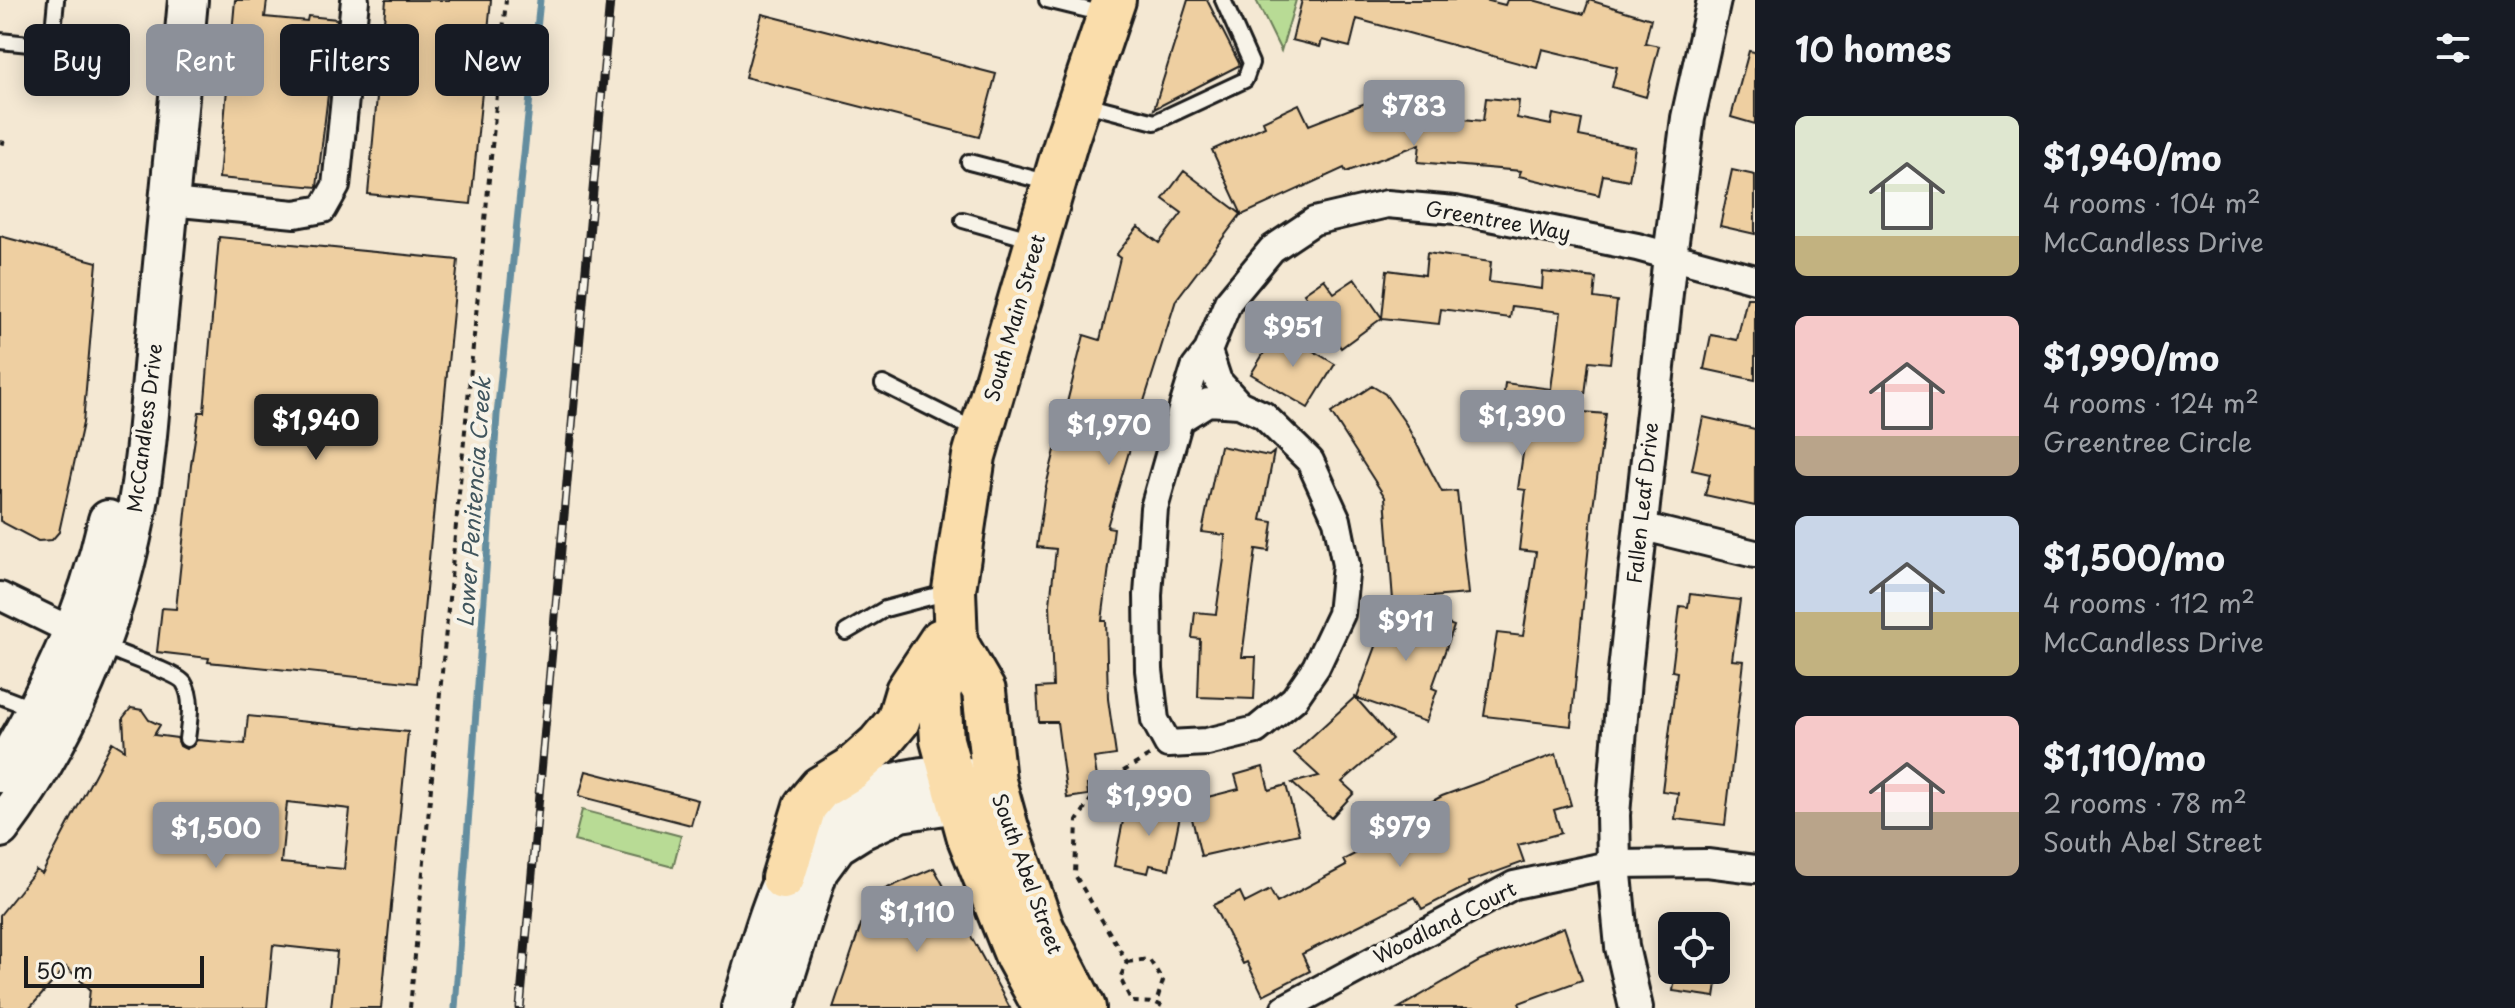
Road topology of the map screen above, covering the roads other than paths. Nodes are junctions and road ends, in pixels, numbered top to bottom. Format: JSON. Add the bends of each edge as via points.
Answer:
{"nodes":[{"id":1,"x":56,"y":0,"type":"edge"},
{"id":2,"x":167,"y":0,"type":"edge"},
{"id":3,"x":188,"y":0,"type":"edge"},
{"id":4,"x":355,"y":0,"type":"edge"},
{"id":5,"x":1047,"y":0,"type":"edge"},
{"id":6,"x":1223,"y":0,"type":"edge"},
{"id":7,"x":1714,"y":0,"type":"edge"},
{"id":8,"x":1111,"y":7,"type":"edge"},
{"id":9,"x":0,"y":41,"type":"edge"},
{"id":10,"x":1079,"y":102,"type":"junction"},
{"id":11,"x":969,"y":162,"type":"dead end"},
{"id":12,"x":1054,"y":184,"type":"junction"},
{"id":13,"x":170,"y":202,"type":"junction"},
{"id":14,"x":963,"y":220,"type":"dead end"},
{"id":15,"x":1037,"y":241,"type":"junction"},
{"id":16,"x":1670,"y":256,"type":"junction"},
{"id":17,"x":1755,"y":279,"type":"edge"},
{"id":18,"x":1208,"y":351,"type":"junction"},
{"id":19,"x":883,"y":384,"type":"dead end"},
{"id":20,"x":1239,"y":404,"type":"junction"},
{"id":21,"x":1179,"y":420,"type":"junction"},
{"id":22,"x":981,"y":433,"type":"junction"},
{"id":23,"x":1640,"y":526,"type":"junction"},
{"id":24,"x":1755,"y":554,"type":"edge"},
{"id":25,"x":0,"y":596,"type":"edge"},
{"id":26,"x":956,"y":616,"type":"junction"},
{"id":27,"x":846,"y":632,"type":"dead end"},
{"id":28,"x":87,"y":638,"type":"junction"},
{"id":29,"x":0,"y":696,"type":"edge"},
{"id":30,"x":38,"y":710,"type":"junction"},
{"id":31,"x":187,"y":739,"type":"dead end"},
{"id":32,"x":0,"y":773,"type":"edge"},
{"id":33,"x":994,"y":781,"type":"junction"},
{"id":34,"x":954,"y":788,"type":"junction"},
{"id":35,"x":0,"y":828,"type":"edge"},
{"id":36,"x":1614,"y":864,"type":"junction"},
{"id":37,"x":1755,"y":869,"type":"edge"},
{"id":38,"x":783,"y":878,"type":"junction"},
{"id":39,"x":741,"y":1008,"type":"edge"},
{"id":40,"x":775,"y":1008,"type":"edge"},
{"id":41,"x":1045,"y":1008,"type":"edge"},
{"id":42,"x":1084,"y":1008,"type":"edge"},
{"id":43,"x":1285,"y":1008,"type":"edge"},
{"id":44,"x":1636,"y":1008,"type":"edge"}],
"edges":[{"from":1,"to":9,"type":"lane","via":[[49,46]]},
{"from":2,"to":28,"type":"main road","name":"McCandless Drive","via":[[144,191],[124,435]]},
{"from":3,"to":13,"type":"main road","name":"McCandless Drive"},
{"from":4,"to":13,"type":"street","via":[[336,186],[323,209],[295,214]]},
{"from":5,"to":8,"type":"lane"},
{"from":6,"to":10,"type":"lane","via":[[1251,63],[1245,80],[1155,122]]},
{"from":7,"to":16,"type":"street","name":"Fallen Leaf Drive","via":[[1688,118]]},
{"from":8,"to":10,"type":"main road","name":"South Main Street"},
{"from":10,"to":12,"type":"main road","name":"South Main Street"},
{"from":11,"to":12,"type":"lane"},
{"from":12,"to":15,"type":"main road","name":"South Main Street"},
{"from":13,"to":28,"type":"main road","name":"McCandless Drive","via":[[139,493],[122,572]]},
{"from":14,"to":15,"type":"lane"},
{"from":15,"to":22,"type":"main road","name":"South Main Street"},
{"from":16,"to":17,"type":"street","name":"Greentree Way"},
{"from":16,"to":18,"type":"street","name":"Greentree Way","via":[[1455,210],[1387,204],[1314,221],[1272,249],[1228,302]]},
{"from":16,"to":23,"type":"street","name":"Fallen Leaf Drive"},
{"from":18,"to":20,"type":"street","via":[[1218,381]]},
{"from":18,"to":21,"type":"street","name":"Greentree Way","via":[[1195,368]]},
{"from":19,"to":22,"type":"lane"},
{"from":20,"to":21,"type":"street","via":[[1208,402]]},
{"from":20,"to":21,"type":"street","name":"Greentree Way","via":[[1263,415],[1310,461],[1337,520],[1346,565],[1341,614],[1294,699],[1256,730],[1207,742],[1168,744],[1155,720],[1148,595],[1154,508]]},
{"from":22,"to":26,"type":"main road","name":"South Main Street","via":[[961,529]]},
{"from":23,"to":24,"type":"street"},
{"from":23,"to":36,"type":"street","name":"Fallen Leaf Drive","via":[[1613,815]]},
{"from":25,"to":28,"type":"street"},
{"from":26,"to":27,"type":"lane","via":[[885,609]]},
{"from":26,"to":33,"type":"main road","via":[[984,691]]},
{"from":26,"to":34,"type":"main road","name":"South Main Street","via":[[939,693],[942,740]]},
{"from":26,"to":38,"type":"main road","via":[[907,691],[898,721],[878,745],[820,788],[805,806]]},
{"from":28,"to":30,"type":"main road","name":"McCandless Drive"},
{"from":28,"to":31,"type":"lane","via":[[130,660],[175,674],[184,683],[190,700]]},
{"from":28,"to":35,"type":"main road","name":"McCandless Drive","via":[[86,681]]},
{"from":29,"to":30,"type":"lane"},
{"from":30,"to":32,"type":"main road","name":"McCandless Drive"},
{"from":33,"to":34,"type":"main road"},
{"from":33,"to":42,"type":"main road","name":"South Abel Street","via":[[1043,929]]},
{"from":34,"to":38,"type":"main road","via":[[893,781],[840,808],[814,832]]},
{"from":34,"to":40,"type":"main road","via":[[837,845],[818,871]]},
{"from":34,"to":41,"type":"main road","name":"South Abel Street","via":[[1017,957]]},
{"from":36,"to":37,"type":"street","name":"Woodland Court","via":[[1707,863]]},
{"from":36,"to":43,"type":"street","name":"Woodland Court","via":[[1514,885]]},
{"from":36,"to":44,"type":"street","name":"Fallen Leaf Drive","via":[[1622,947]]},
{"from":38,"to":39,"type":"main road"}]}
